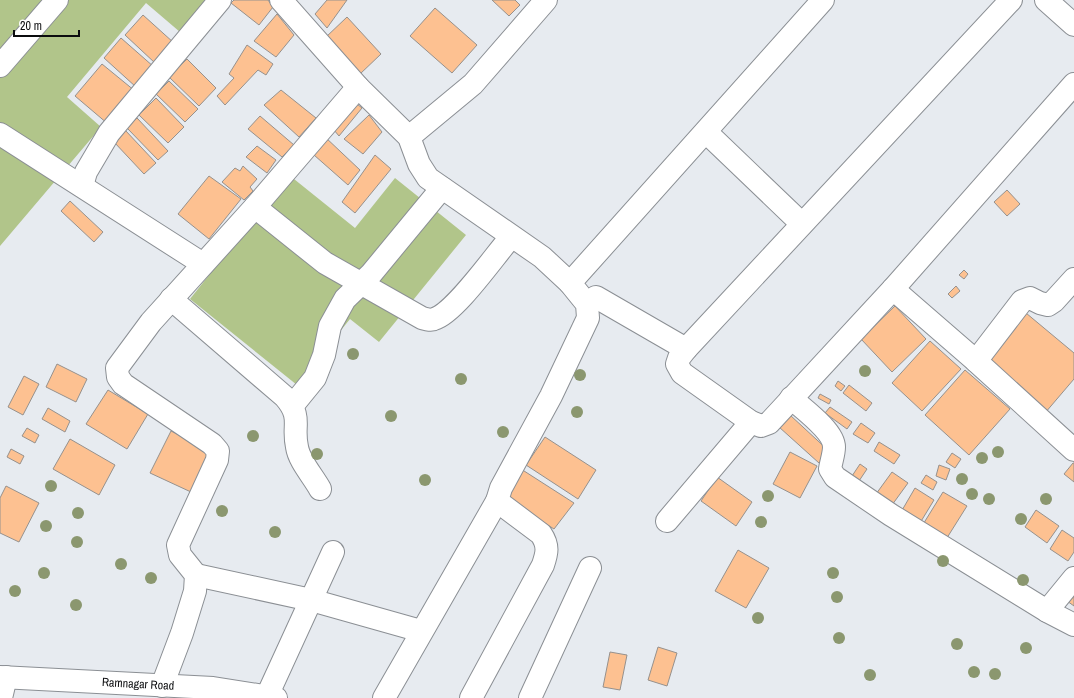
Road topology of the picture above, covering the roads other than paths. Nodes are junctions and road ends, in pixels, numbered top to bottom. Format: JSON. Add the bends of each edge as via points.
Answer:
{"nodes":[{"id":1,"x":57,"y":0,"type":"edge"},
{"id":2,"x":220,"y":0,"type":"edge"},
{"id":3,"x":546,"y":0,"type":"edge"},
{"id":4,"x":823,"y":0,"type":"edge"},
{"id":5,"x":1011,"y":0,"type":"edge"},
{"id":6,"x":285,"y":2,"type":"edge"},
{"id":7,"x":1052,"y":2,"type":"edge"},
{"id":8,"x":1074,"y":25,"type":"edge"},
{"id":9,"x":0,"y":66,"type":"edge"},
{"id":10,"x":1074,"y":84,"type":"edge"},
{"id":11,"x":358,"y":87,"type":"junction"},
{"id":12,"x":706,"y":132,"type":"junction"},
{"id":13,"x":0,"y":134,"type":"edge"},
{"id":14,"x":409,"y":137,"type":"junction"},
{"id":15,"x":82,"y":186,"type":"junction"},
{"id":16,"x":442,"y":188,"type":"junction"},
{"id":17,"x":255,"y":208,"type":"junction"},
{"id":18,"x":802,"y":224,"type":"junction"},
{"id":19,"x":511,"y":237,"type":"junction"},
{"id":20,"x":203,"y":264,"type":"junction"},
{"id":21,"x":1074,"y":279,"type":"edge"},
{"id":22,"x":570,"y":283,"type":"junction"},
{"id":23,"x":361,"y":284,"type":"junction"},
{"id":24,"x":893,"y":289,"type":"junction"},
{"id":25,"x":596,"y":297,"type":"dead end"},
{"id":26,"x":171,"y":299,"type":"junction"},
{"id":27,"x":686,"y":349,"type":"junction"},
{"id":28,"x":976,"y":361,"type":"junction"},
{"id":29,"x":791,"y":398,"type":"junction"},
{"id":30,"x":292,"y":405,"type":"junction"},
{"id":31,"x":751,"y":422,"type":"junction"},
{"id":32,"x":1074,"y":450,"type":"edge"},
{"id":33,"x":320,"y":489,"type":"dead end"},
{"id":34,"x":497,"y":501,"type":"junction"},
{"id":35,"x":667,"y":521,"type":"dead end"},
{"id":36,"x":332,"y":552,"type":"dead end"},
{"id":37,"x":590,"y":568,"type":"dead end"},
{"id":38,"x":196,"y":575,"type":"junction"},
{"id":39,"x":1074,"y":578,"type":"edge"},
{"id":40,"x":311,"y":600,"type":"junction"},
{"id":41,"x":1047,"y":611,"type":"junction"},
{"id":42,"x":1074,"y":625,"type":"edge"},
{"id":43,"x":421,"y":631,"type":"junction"},
{"id":44,"x":2,"y":684,"type":"edge"},
{"id":45,"x":162,"y":686,"type":"junction"},
{"id":46,"x":131,"y":691,"type":"edge"},
{"id":47,"x":272,"y":697,"type":"edge"},
{"id":48,"x":384,"y":698,"type":"edge"},
{"id":49,"x":470,"y":698,"type":"edge"},
{"id":50,"x":530,"y":698,"type":"edge"}],
"edges":[{"from":1,"to":9,"type":"street"},
{"from":2,"to":15,"type":"street","via":[[109,133],[86,172]]},
{"from":3,"to":14,"type":"street","via":[[473,84]]},
{"from":4,"to":12,"type":"street"},
{"from":5,"to":18,"type":"street"},
{"from":6,"to":11,"type":"street"},
{"from":7,"to":8,"type":"street"},
{"from":10,"to":24,"type":"street"},
{"from":11,"to":14,"type":"street"},
{"from":11,"to":17,"type":"street"},
{"from":12,"to":18,"type":"street"},
{"from":12,"to":22,"type":"street"},
{"from":13,"to":15,"type":"street"},
{"from":14,"to":16,"type":"street","via":[[419,164],[428,178]]},
{"from":15,"to":20,"type":"street"},
{"from":16,"to":19,"type":"street"},
{"from":16,"to":23,"type":"street"},
{"from":17,"to":20,"type":"street"},
{"from":17,"to":23,"type":"street","via":[[325,263]]},
{"from":18,"to":27,"type":"street"},
{"from":19,"to":22,"type":"street","via":[[542,257]]},
{"from":19,"to":23,"type":"street","via":[[455,305],[433,320],[422,318]]},
{"from":20,"to":26,"type":"street"},
{"from":21,"to":28,"type":"street","via":[[1048,305],[1030,298],[1022,301]]},
{"from":22,"to":34,"type":"street","via":[[587,304],[588,318],[501,488]]},
{"from":23,"to":30,"type":"street","via":[[345,299],[334,316],[315,378]]},
{"from":24,"to":28,"type":"street"},
{"from":24,"to":29,"type":"street"},
{"from":25,"to":27,"type":"street"},
{"from":26,"to":30,"type":"street"},
{"from":26,"to":38,"type":"street","via":[[117,368],[118,377],[123,384],[212,444],[218,451],[178,545],[180,555]]},
{"from":27,"to":31,"type":"street","via":[[677,364],[682,373]]},
{"from":28,"to":32,"type":"street"},
{"from":29,"to":31,"type":"street","via":[[769,423],[761,426]]},
{"from":29,"to":41,"type":"street","via":[[824,428],[831,438],[834,446],[830,469],[835,477],[891,515]]},
{"from":30,"to":33,"type":"street","via":[[296,414],[297,448]]},
{"from":31,"to":35,"type":"street"},
{"from":34,"to":43,"type":"street"},
{"from":34,"to":49,"type":"street","via":[[541,534],[547,542],[548,552],[543,566]]},
{"from":36,"to":40,"type":"street"},
{"from":37,"to":50,"type":"street"},
{"from":38,"to":40,"type":"street"},
{"from":38,"to":45,"type":"street","via":[[195,591]]},
{"from":39,"to":41,"type":"street"},
{"from":40,"to":43,"type":"street"},
{"from":40,"to":47,"type":"street"},
{"from":41,"to":42,"type":"street"},
{"from":43,"to":48,"type":"street"},
{"from":44,"to":46,"type":"street","name":"Ramnagar Road"},
{"from":45,"to":46,"type":"street","name":"Ramnagar Road"},
{"from":45,"to":47,"type":"street","name":"Ramnagar Road","via":[[213,688]]}]}
